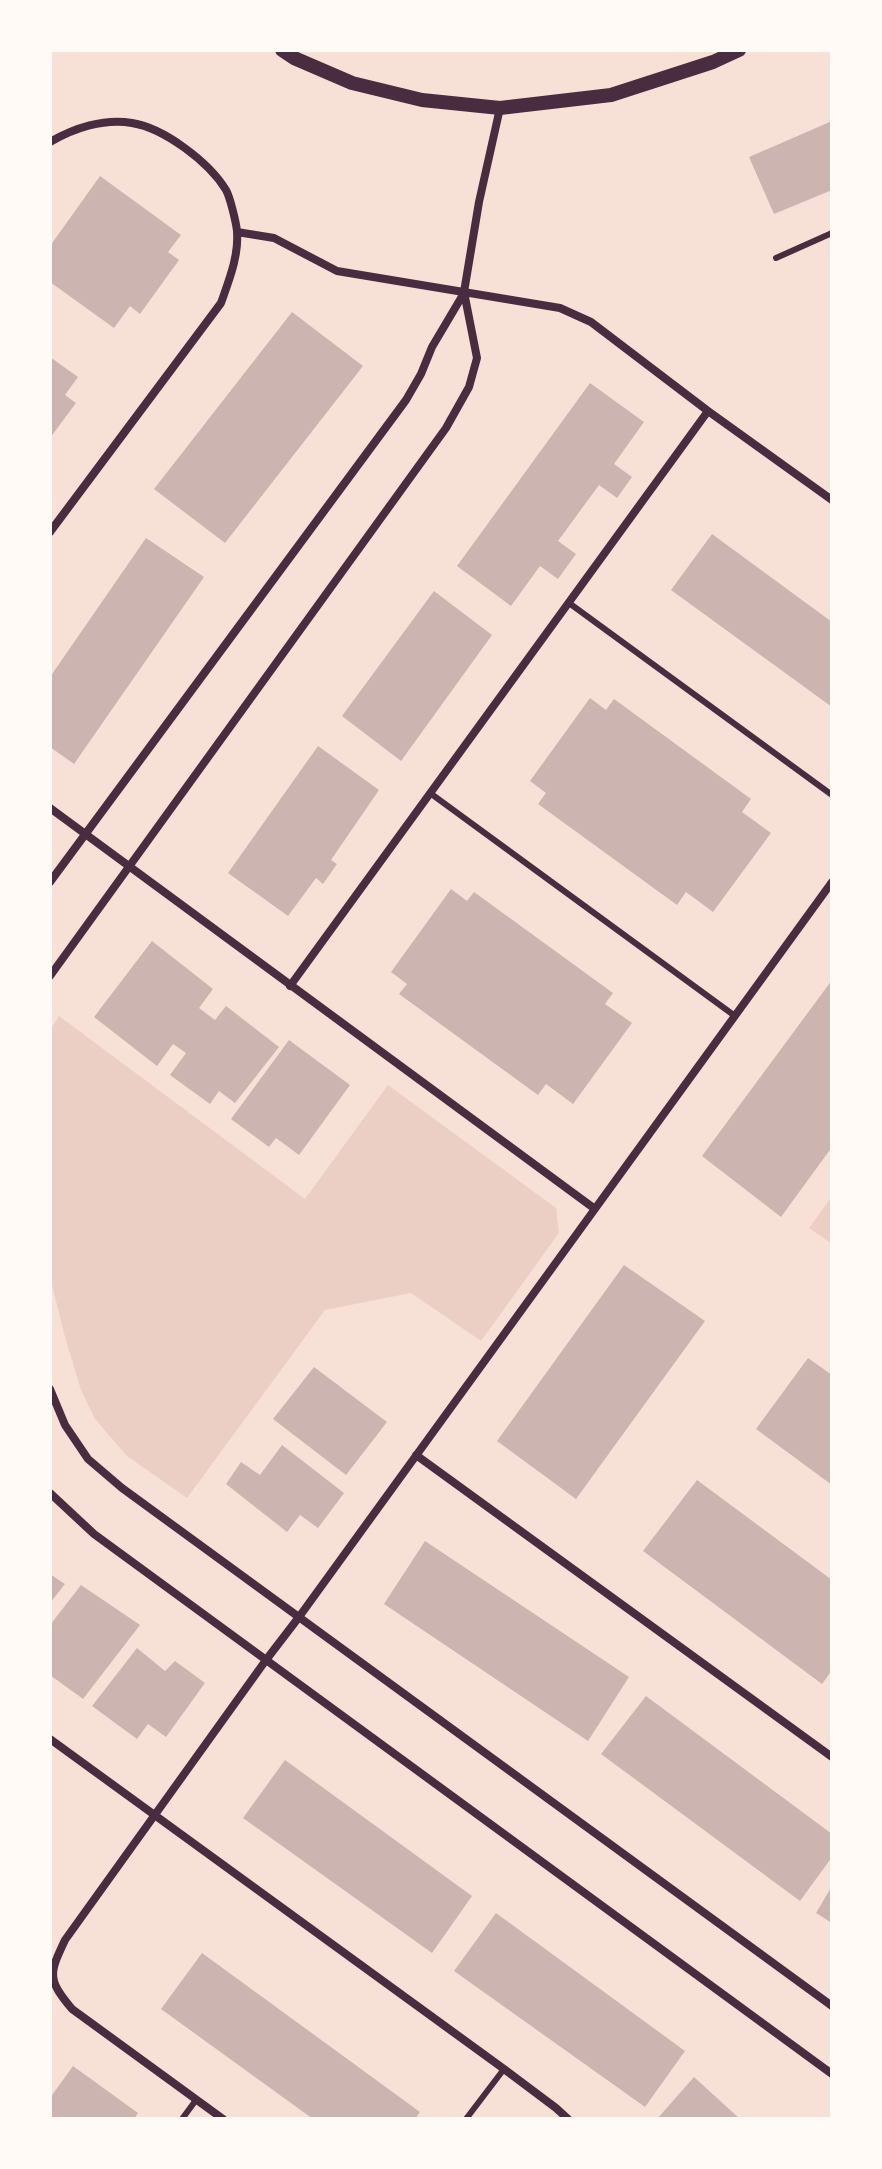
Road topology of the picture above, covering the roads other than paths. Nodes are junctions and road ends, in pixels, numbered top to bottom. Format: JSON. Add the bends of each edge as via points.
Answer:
{"nodes":[{"id":1,"x":282,"y":50,"type":"edge"},
{"id":2,"x":739,"y":50,"type":"edge"},
{"id":3,"x":500,"y":108,"type":"junction"},
{"id":4,"x":50,"y":142,"type":"edge"},
{"id":5,"x":237,"y":232,"type":"junction"},
{"id":6,"x":832,"y":233,"type":"edge"},
{"id":7,"x":776,"y":258,"type":"dead end"},
{"id":8,"x":464,"y":292,"type":"junction"},
{"id":9,"x":708,"y":411,"type":"junction"},
{"id":10,"x":832,"y":500,"type":"edge"},
{"id":11,"x":50,"y":532,"type":"edge"},
{"id":12,"x":569,"y":603,"type":"junction"},
{"id":13,"x":430,"y":793,"type":"junction"},
{"id":14,"x":832,"y":795,"type":"edge"},
{"id":15,"x":50,"y":808,"type":"edge"},
{"id":16,"x":85,"y":833,"type":"junction"},
{"id":17,"x":129,"y":868,"type":"junction"},
{"id":18,"x":50,"y":882,"type":"edge"},
{"id":19,"x":832,"y":882,"type":"edge"},
{"id":20,"x":50,"y":976,"type":"edge"},
{"id":21,"x":290,"y":986,"type":"junction"},
{"id":22,"x":735,"y":1016,"type":"junction"},
{"id":23,"x":595,"y":1209,"type":"junction"},
{"id":24,"x":50,"y":1389,"type":"edge"},
{"id":25,"x":416,"y":1455,"type":"junction"},
{"id":26,"x":50,"y":1493,"type":"edge"},
{"id":27,"x":299,"y":1617,"type":"junction"},
{"id":28,"x":266,"y":1660,"type":"junction"},
{"id":29,"x":50,"y":1739,"type":"edge"},
{"id":30,"x":832,"y":1757,"type":"edge"},
{"id":31,"x":154,"y":1816,"type":"junction"},
{"id":32,"x":51,"y":1970,"type":"edge"},
{"id":33,"x":832,"y":2006,"type":"edge"},
{"id":34,"x":504,"y":2069,"type":"junction"},
{"id":35,"x":832,"y":2074,"type":"edge"},
{"id":36,"x":196,"y":2100,"type":"junction"},
{"id":37,"x":182,"y":2119,"type":"edge"},
{"id":38,"x":223,"y":2119,"type":"edge"},
{"id":39,"x":466,"y":2119,"type":"edge"},
{"id":40,"x":568,"y":2119,"type":"edge"}],
"edges":[{"from":1,"to":3,"type":"street","via":[[352,83],[422,100]]},
{"from":2,"to":3,"type":"street","via":[[611,95]]},
{"from":3,"to":8,"type":"street"},
{"from":4,"to":5,"type":"street","via":[[98,123],[133,123],[172,138],[200,159],[227,191]]},
{"from":5,"to":8,"type":"street","via":[[274,238],[337,271]]},
{"from":5,"to":11,"type":"street","via":[[233,269],[221,303]]},
{"from":6,"to":7,"type":"lane"},
{"from":8,"to":9,"type":"street","via":[[560,308],[591,322]]},
{"from":8,"to":16,"type":"street","via":[[406,400]]},
{"from":8,"to":17,"type":"street","via":[[477,358],[469,387],[446,428]]},
{"from":9,"to":10,"type":"street"},
{"from":9,"to":12,"type":"street"},
{"from":12,"to":13,"type":"street"},
{"from":12,"to":14,"type":"lane"},
{"from":13,"to":21,"type":"street"},
{"from":13,"to":22,"type":"lane"},
{"from":15,"to":16,"type":"street"},
{"from":16,"to":17,"type":"street"},
{"from":16,"to":18,"type":"street"},
{"from":17,"to":20,"type":"street"},
{"from":17,"to":21,"type":"street"},
{"from":19,"to":22,"type":"street"},
{"from":21,"to":23,"type":"street"},
{"from":22,"to":23,"type":"street"},
{"from":23,"to":25,"type":"street"},
{"from":24,"to":27,"type":"street","via":[[88,1459]]},
{"from":25,"to":27,"type":"street"},
{"from":25,"to":30,"type":"street"},
{"from":26,"to":28,"type":"street","via":[[94,1534]]},
{"from":27,"to":28,"type":"street"},
{"from":27,"to":33,"type":"street"},
{"from":28,"to":31,"type":"street"},
{"from":28,"to":35,"type":"street"},
{"from":29,"to":31,"type":"street"},
{"from":31,"to":32,"type":"street","via":[[65,1940]]},
{"from":31,"to":34,"type":"street"},
{"from":32,"to":36,"type":"street","via":[[57,1991],[72,2009]]},
{"from":34,"to":39,"type":"lane"},
{"from":34,"to":40,"type":"street"},
{"from":36,"to":37,"type":"lane"},
{"from":36,"to":38,"type":"street"}]}
